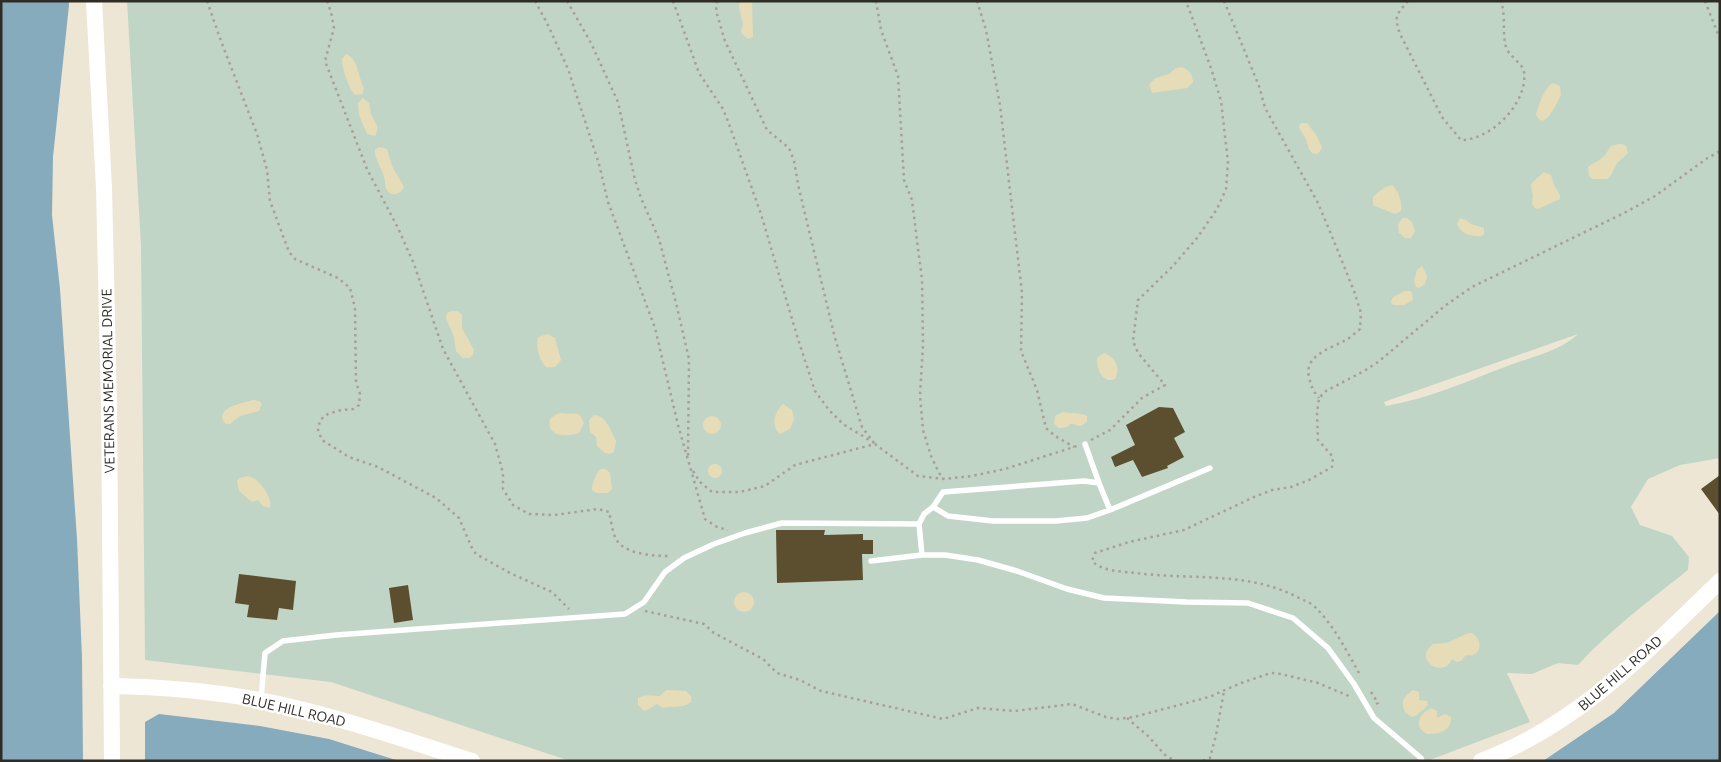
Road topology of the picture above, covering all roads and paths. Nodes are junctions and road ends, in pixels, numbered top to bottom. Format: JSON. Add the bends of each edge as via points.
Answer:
{"nodes":[{"id":1,"x":94,"y":1,"type":"edge"},
{"id":2,"x":327,"y":1,"type":"edge"},
{"id":3,"x":535,"y":1,"type":"edge"},
{"id":4,"x":567,"y":1,"type":"edge"},
{"id":5,"x":673,"y":1,"type":"edge"},
{"id":6,"x":717,"y":1,"type":"edge"},
{"id":7,"x":876,"y":1,"type":"edge"},
{"id":8,"x":977,"y":1,"type":"edge"},
{"id":9,"x":1186,"y":1,"type":"edge"},
{"id":10,"x":1224,"y":1,"type":"edge"},
{"id":11,"x":1408,"y":1,"type":"edge"},
{"id":12,"x":1501,"y":1,"type":"edge"},
{"id":13,"x":1705,"y":1,"type":"edge"},
{"id":14,"x":1720,"y":39,"type":"edge"},
{"id":15,"x":1720,"y":151,"type":"edge"},
{"id":16,"x":875,"y":444,"type":"junction"},
{"id":17,"x":1085,"y":444,"type":"junction"},
{"id":18,"x":1074,"y":447,"type":"junction"},
{"id":19,"x":688,"y":460,"type":"junction"},
{"id":20,"x":691,"y":467,"type":"junction"},
{"id":21,"x":1210,"y":468,"type":"dead end"},
{"id":22,"x":944,"y":478,"type":"junction"},
{"id":23,"x":1100,"y":483,"type":"junction"},
{"id":24,"x":933,"y":507,"type":"junction"},
{"id":25,"x":1110,"y":510,"type":"junction"},
{"id":26,"x":919,"y":524,"type":"junction"},
{"id":27,"x":736,"y":532,"type":"dead end"},
{"id":28,"x":922,"y":555,"type":"junction"},
{"id":29,"x":676,"y":556,"type":"dead end"},
{"id":30,"x":871,"y":561,"type":"dead end"},
{"id":31,"x":1720,"y":581,"type":"edge"},
{"id":32,"x":111,"y":686,"type":"junction"},
{"id":33,"x":1224,"y":691,"type":"dead end"},
{"id":34,"x":260,"y":701,"type":"junction"},
{"id":35,"x":1127,"y":718,"type":"dead end"},
{"id":36,"x":112,"y":761,"type":"edge"},
{"id":37,"x":472,"y":761,"type":"edge"},
{"id":38,"x":1176,"y":761,"type":"edge"},
{"id":39,"x":1203,"y":761,"type":"edge"},
{"id":40,"x":1422,"y":761,"type":"edge"},
{"id":41,"x":1481,"y":761,"type":"edge"}],
"edges":[{"from":1,"to":32,"type":"main road","name":"VETERANS MEMORIAL DRIVE","via":[[105,228]]},
{"from":2,"to":29,"type":"path","via":[[334,28],[325,61],[367,169],[414,264],[443,349],[495,444],[503,473],[503,489],[513,505],[529,514],[554,515],[598,509],[609,512],[616,540],[630,550],[650,556]]},
{"from":3,"to":19,"type":"path","via":[[568,69],[608,202],[655,328]]},
{"from":4,"to":19,"type":"path","via":[[618,102],[635,180],[659,239],[689,359]]},
{"from":5,"to":16,"type":"path","via":[[699,73],[729,124],[815,391],[843,424]]},
{"from":6,"to":16,"type":"path","via":[[716,11],[724,41],[767,130],[789,148],[794,162],[835,338],[862,427]]},
{"from":7,"to":22,"type":"path","via":[[898,76],[904,180],[912,200],[920,260],[923,430],[931,456]]},
{"from":8,"to":18,"type":"path","via":[[986,30],[1008,167],[1022,293],[1022,351],[1037,390],[1046,428]]},
{"from":9,"to":17,"type":"path","via":[[1221,101],[1228,162],[1226,189],[1217,209],[1196,238],[1138,300],[1133,341],[1138,353],[1165,385],[1142,398],[1110,430]]},
{"from":10,"to":15,"type":"path","via":[[1260,86],[1265,108],[1318,203],[1360,313],[1360,330],[1311,360],[1308,372],[1312,391],[1319,398],[1378,362],[1472,287],[1628,211]]},
{"from":11,"to":12,"type":"path","via":[[1397,15],[1400,34],[1442,117],[1461,140],[1470,140],[1506,118],[1524,83],[1524,70],[1506,49]]},
{"from":13,"to":14,"type":"path"},
{"from":16,"to":20,"type":"path","via":[[795,465],[765,486],[740,492],[712,492],[700,482]]},
{"from":16,"to":22,"type":"path","via":[[918,476]]},
{"from":17,"to":18,"type":"path"},
{"from":17,"to":23,"type":"lane"},
{"from":18,"to":22,"type":"path","via":[[1005,469]]},
{"from":19,"to":20,"type":"path"},
{"from":20,"to":27,"type":"path","via":[[705,519],[717,527]]},
{"from":21,"to":25,"type":"lane"},
{"from":23,"to":24,"type":"lane","via":[[1084,481],[943,492]]},
{"from":23,"to":25,"type":"lane"},
{"from":24,"to":25,"type":"lane","via":[[948,516],[993,521],[1056,521],[1087,518]]},
{"from":24,"to":26,"type":"lane"},
{"from":26,"to":28,"type":"lane"},
{"from":26,"to":34,"type":"lane","via":[[782,523],[745,533],[684,558],[665,572],[644,602],[625,614],[283,641],[265,653]]},
{"from":28,"to":30,"type":"lane"},
{"from":28,"to":40,"type":"lane","via":[[978,560],[1104,598],[1248,603],[1293,618],[1328,648],[1374,718]]},
{"from":31,"to":41,"type":"main road","name":"BLUE HILL ROAD","via":[[1592,700],[1543,732]]},
{"from":32,"to":34,"type":"main road","name":"BLUE HILL ROAD","via":[[148,687]]},
{"from":32,"to":36,"type":"main road","name":"VETERANS MEMORIAL DRIVE"},
{"from":33,"to":39,"type":"path","via":[[1210,758]]},
{"from":34,"to":37,"type":"main road","name":"BLUE HILL ROAD","via":[[336,719]]},
{"from":35,"to":38,"type":"path","via":[[1166,756]]}]}
